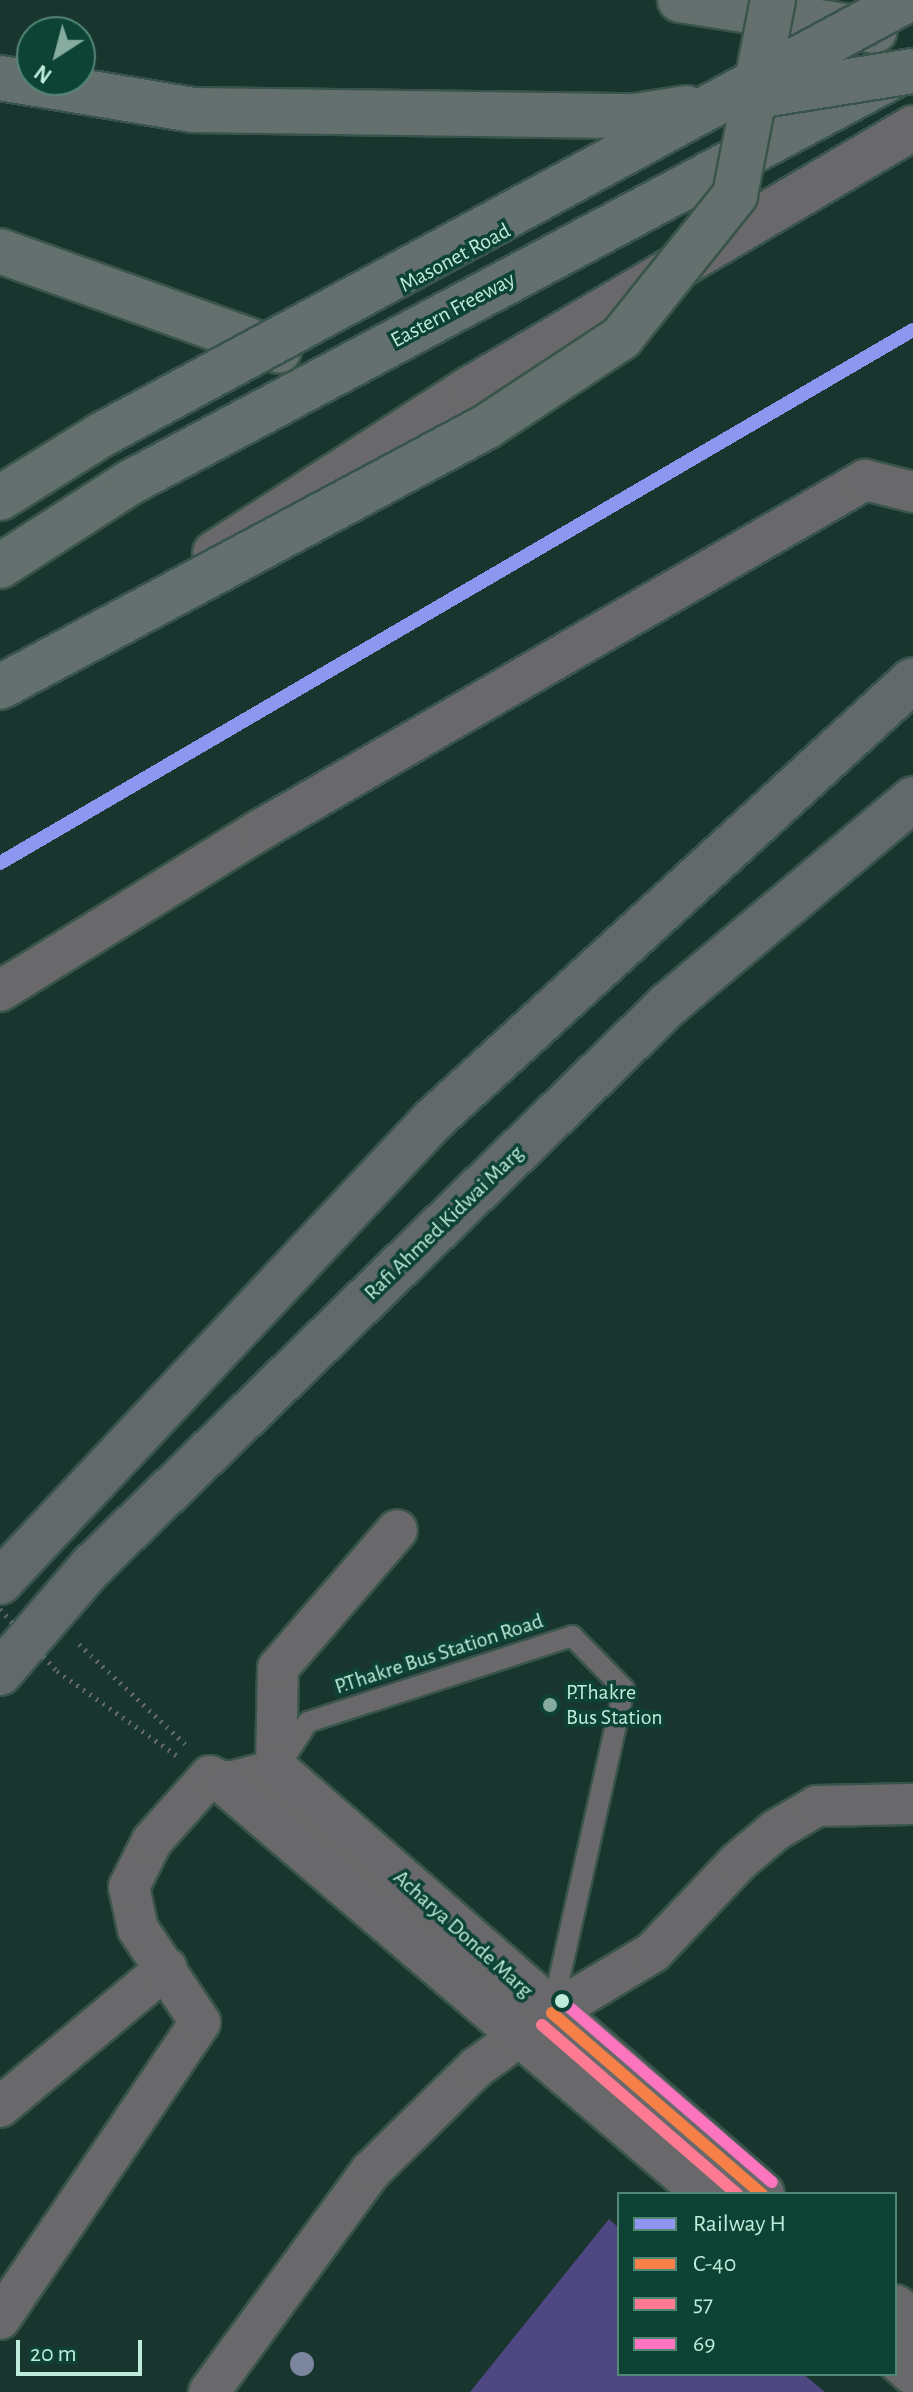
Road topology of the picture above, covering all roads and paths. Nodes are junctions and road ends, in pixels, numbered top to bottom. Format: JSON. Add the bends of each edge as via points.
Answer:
{"nodes":[{"id":1,"x":680,"y":0,"type":"edge"},
{"id":2,"x":773,"y":0,"type":"edge"},
{"id":3,"x":907,"y":0,"type":"edge"},
{"id":4,"x":913,"y":11,"type":"edge"},
{"id":5,"x":875,"y":31,"type":"junction"},
{"id":6,"x":913,"y":68,"type":"edge"},
{"id":7,"x":0,"y":78,"type":"edge"},
{"id":8,"x":913,"y":128,"type":"edge"},
{"id":9,"x":0,"y":251,"type":"edge"},
{"id":10,"x":279,"y":351,"type":"junction"},
{"id":11,"x":913,"y":492,"type":"edge"},
{"id":12,"x":0,"y":498,"type":"edge"},
{"id":13,"x":0,"y":510,"type":"edge"},
{"id":14,"x":0,"y":566,"type":"edge"},
{"id":15,"x":913,"y":680,"type":"edge"},
{"id":16,"x":0,"y":689,"type":"edge"},
{"id":17,"x":913,"y":799,"type":"edge"},
{"id":18,"x":0,"y":991,"type":"edge"},
{"id":19,"x":397,"y":1530,"type":"dead end"},
{"id":20,"x":0,"y":1582,"type":"edge"},
{"id":21,"x":0,"y":1609,"type":"edge"},
{"id":22,"x":49,"y":1616,"type":"junction"},
{"id":23,"x":0,"y":1673,"type":"edge"},
{"id":24,"x":276,"y":1770,"type":"junction"},
{"id":25,"x":218,"y":1779,"type":"junction"},
{"id":26,"x":913,"y":1804,"type":"edge"},
{"id":27,"x":166,"y":1968,"type":"junction"},
{"id":28,"x":538,"y":2024,"type":"junction"},
{"id":29,"x":0,"y":2107,"type":"edge"},
{"id":30,"x":705,"y":2192,"type":"edge"},
{"id":31,"x":759,"y":2192,"type":"edge"},
{"id":32,"x":897,"y":2309,"type":"edge"},
{"id":33,"x":0,"y":2319,"type":"edge"},
{"id":34,"x":913,"y":2322,"type":"edge"},
{"id":35,"x":897,"y":2358,"type":"edge"},
{"id":36,"x":913,"y":2372,"type":"edge"},
{"id":37,"x":209,"y":2392,"type":"edge"}],
"edges":[{"from":1,"to":5,"type":"highway"},
{"from":2,"to":16,"type":"highway","bridge":true,"via":[[735,195],[621,338],[486,427]]},
{"from":3,"to":12,"type":"highway","bridge":true,"via":[[103,434]]},
{"from":4,"to":5,"type":"street","name":"Masonet Road"},
{"from":5,"to":10,"type":"street","name":"Masonet Road"},
{"from":6,"to":7,"type":"highway","bridge":true,"via":[[635,116],[194,110]]},
{"from":6,"to":14,"type":"highway","name":"Eastern Freeway","bridge":true,"via":[[131,482]]},
{"from":8,"to":16,"type":"street","via":[[473,387]]},
{"from":9,"to":10,"type":"highway"},
{"from":10,"to":13,"type":"street","name":"Masonet Road","via":[[144,423]]},
{"from":11,"to":18,"type":"street","via":[[865,480],[260,830]]},
{"from":15,"to":20,"type":"main road","via":[[433,1120]]},
{"from":17,"to":22,"type":"main road","name":"Rafi Ahmed Kidwai Marg","via":[[669,1004],[91,1567]]},
{"from":19,"to":24,"type":"street","via":[[278,1668]]},
{"from":21,"to":25,"type":"path","bridge":true,"via":[[56,1670]]},
{"from":22,"to":23,"type":"main road","name":"Rafi Ahmed Kidwai Marg"},
{"from":22,"to":25,"type":"path"},
{"from":24,"to":25,"type":"street"},
{"from":24,"to":28,"type":"street","name":"Acharya Donde Marg"},
{"from":24,"to":28,"type":"lane","name":"P.Thakre Bus Station Road","via":[[308,1722],[572,1636],[624,1689]]},
{"from":25,"to":27,"type":"street","via":[[152,1841],[129,1887],[138,1929]]},
{"from":25,"to":28,"type":"street","name":"Acharya Donde Marg"},
{"from":26,"to":28,"type":"street","via":[[817,1806],[738,1862],[653,1952]]},
{"from":27,"to":29,"type":"street"},
{"from":27,"to":33,"type":"street","via":[[200,2022]]},
{"from":28,"to":30,"type":"street","name":"Acharya Donde Marg"},
{"from":28,"to":31,"type":"street","name":"Acharya Donde Marg"},
{"from":28,"to":37,"type":"street","via":[[477,2067],[371,2171]]},
{"from":32,"to":34,"type":"street"},
{"from":35,"to":36,"type":"street"}]}
